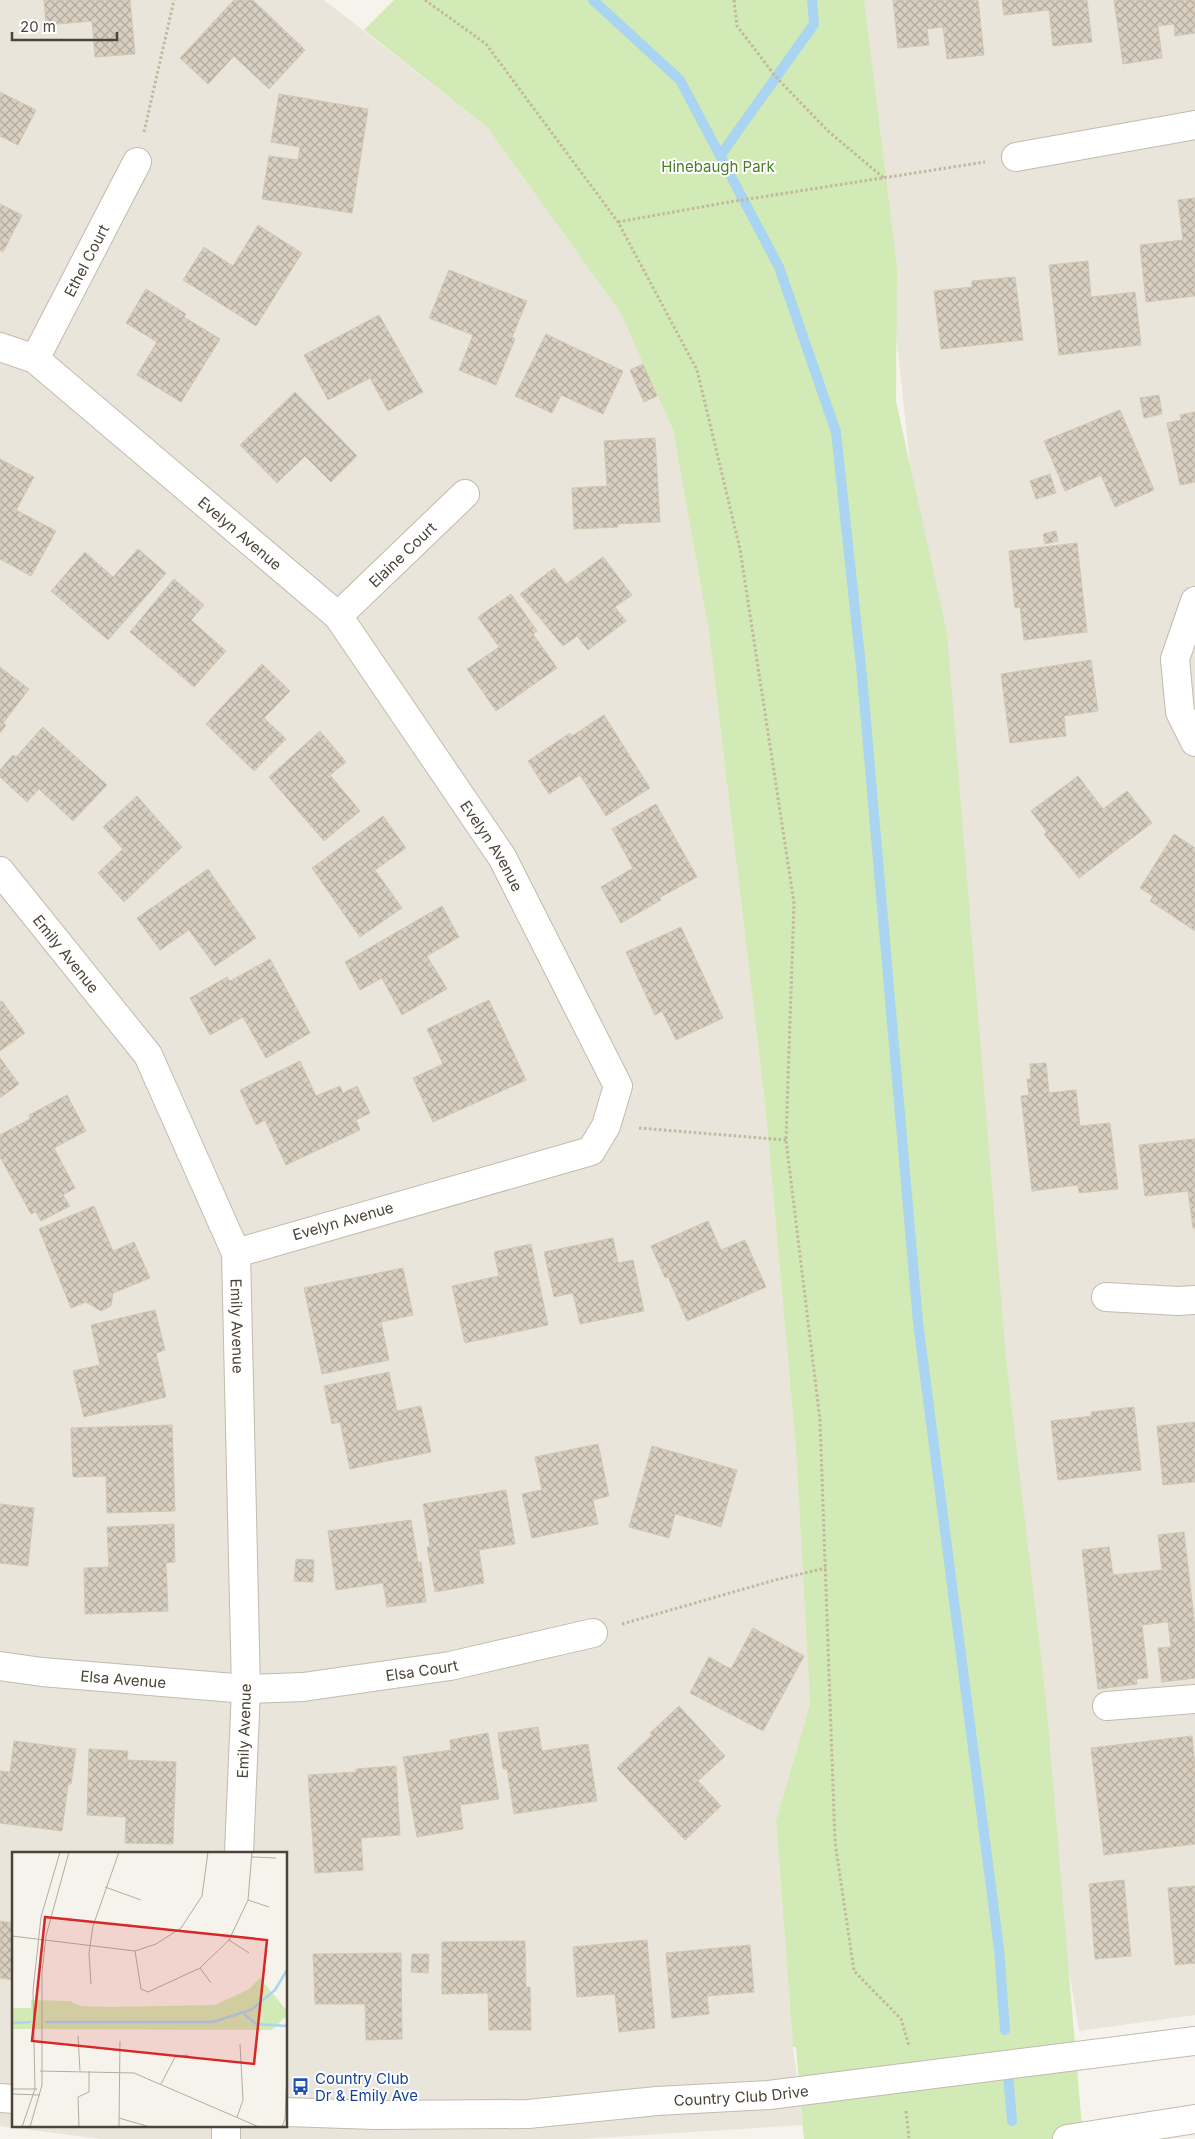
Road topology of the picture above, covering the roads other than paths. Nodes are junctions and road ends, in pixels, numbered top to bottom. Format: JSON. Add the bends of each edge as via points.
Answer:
{"nodes":[{"id":1,"x":1195,"y":125,"type":"edge"},
{"id":2,"x":1016,"y":157,"type":"road end"},
{"id":3,"x":137,"y":162,"type":"road end"},
{"id":4,"x":0,"y":347,"type":"edge"},
{"id":5,"x":35,"y":360,"type":"junction"},
{"id":6,"x":465,"y":494,"type":"dead end"},
{"id":7,"x":1195,"y":601,"type":"edge"},
{"id":8,"x":338,"y":616,"type":"junction"},
{"id":9,"x":1195,"y":742,"type":"edge"},
{"id":10,"x":0,"y":871,"type":"edge"},
{"id":11,"x":236,"y":1253,"type":"junction"},
{"id":12,"x":1106,"y":1297,"type":"dead end"},
{"id":13,"x":1195,"y":1300,"type":"edge"},
{"id":14,"x":593,"y":1633,"type":"road end"},
{"id":15,"x":0,"y":1666,"type":"edge"},
{"id":16,"x":246,"y":1689,"type":"junction"},
{"id":17,"x":1195,"y":1699,"type":"edge"},
{"id":18,"x":1107,"y":1706,"type":"dead end"},
{"id":19,"x":239,"y":1852,"type":"edge"},
{"id":20,"x":1195,"y":2041,"type":"edge"},
{"id":21,"x":288,"y":2112,"type":"edge"},
{"id":22,"x":1195,"y":2119,"type":"edge"},
{"id":23,"x":226,"y":2126,"type":"edge"},
{"id":24,"x":226,"y":2139,"type":"edge"},
{"id":25,"x":1067,"y":2139,"type":"edge"}],
"edges":[{"from":1,"to":2,"type":"street"},
{"from":3,"to":5,"type":"street","name":"Ethel Court"},
{"from":4,"to":5,"type":"street","name":"Evelyn Avenue"},
{"from":5,"to":8,"type":"street","name":"Evelyn Avenue"},
{"from":6,"to":8,"type":"street","name":"Elaine Court"},
{"from":7,"to":9,"type":"street","via":[[1175,659],[1180,712]]},
{"from":8,"to":11,"type":"street","name":"Evelyn Avenue","via":[[502,857],[618,1086],[606,1126],[591,1151]]},
{"from":10,"to":11,"type":"street","name":"Emily Avenue","via":[[148,1055]]},
{"from":11,"to":16,"type":"street","name":"Emily Avenue"},
{"from":12,"to":13,"type":"street"},
{"from":14,"to":16,"type":"street","name":"Elsa Court","via":[[450,1666],[303,1687]]},
{"from":15,"to":16,"type":"street","name":"Elsa Avenue"},
{"from":16,"to":19,"type":"street","name":"Emily Avenue"},
{"from":17,"to":18,"type":"street"},
{"from":20,"to":21,"type":"street","name":"Country Club Drive","via":[[769,2095],[657,2101],[528,2114]]},
{"from":22,"to":25,"type":"street"},
{"from":23,"to":24,"type":"street"}]}
